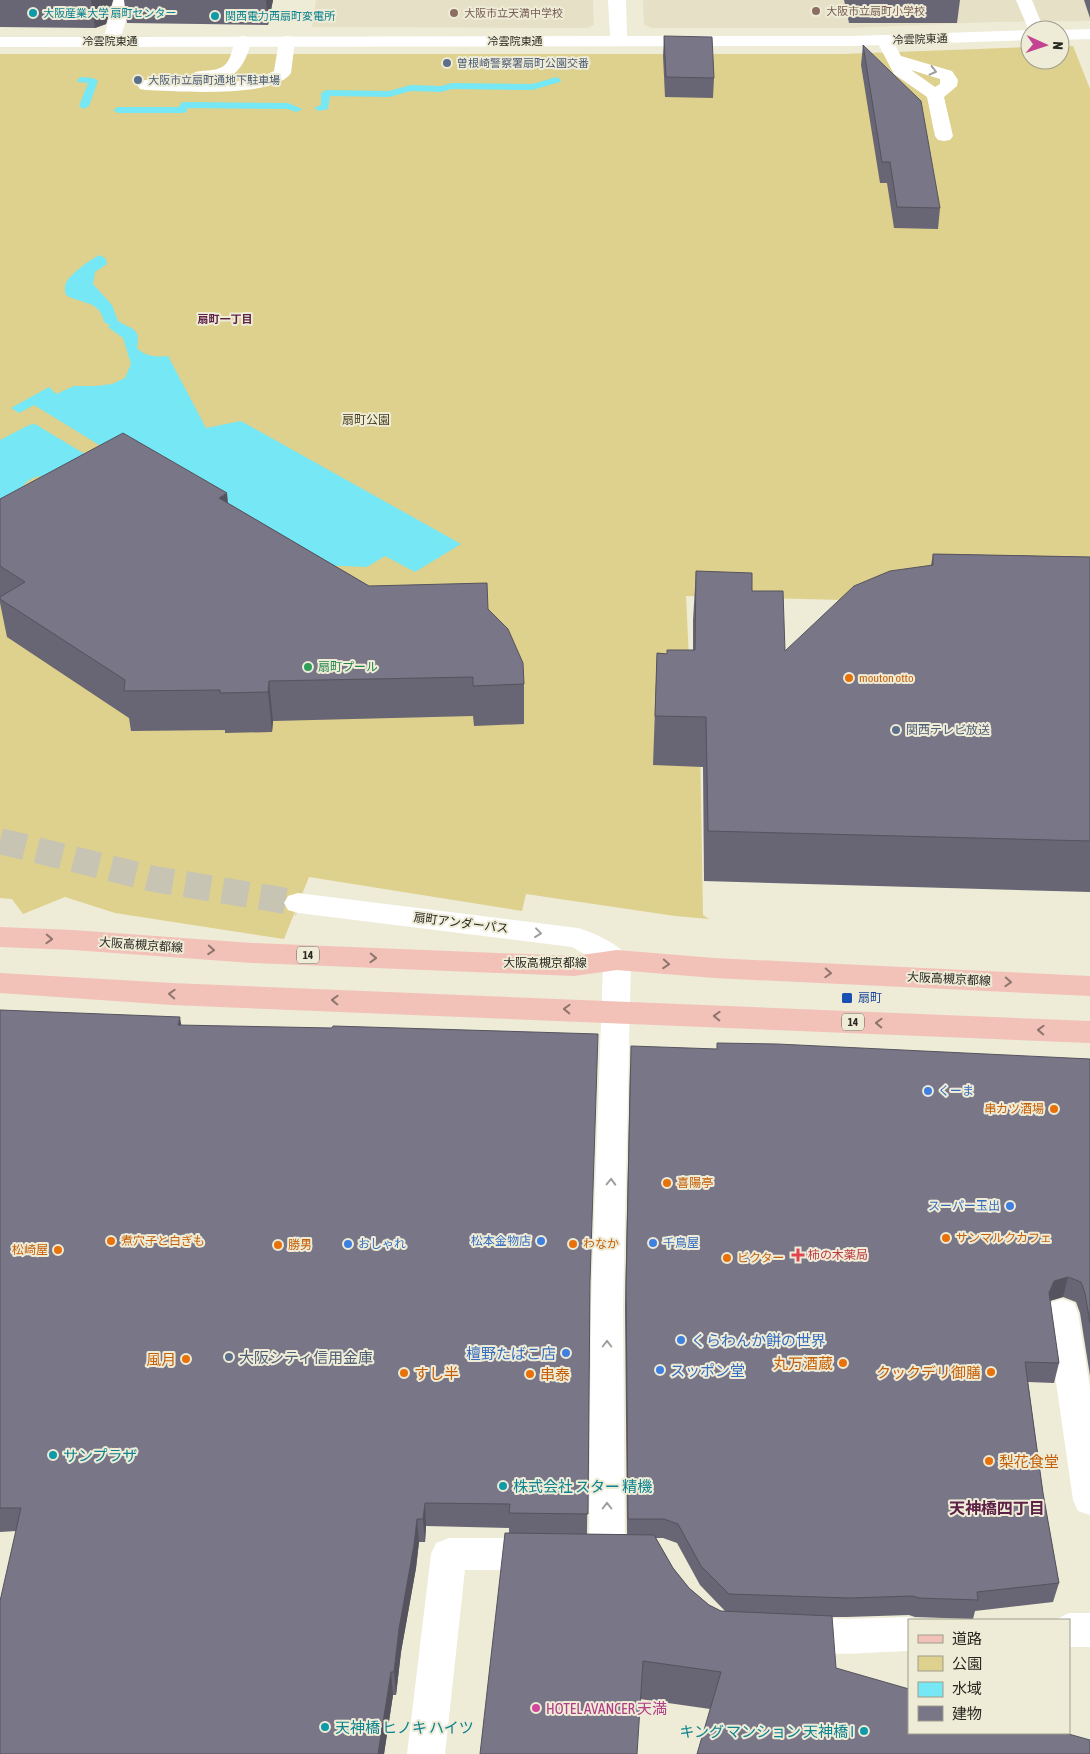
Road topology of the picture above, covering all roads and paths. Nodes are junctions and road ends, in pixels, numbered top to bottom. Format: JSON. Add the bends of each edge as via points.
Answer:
{"nodes":[{"id":1,"x":123,"y":0,"type":"edge"},
{"id":2,"x":617,"y":0,"type":"edge"},
{"id":3,"x":1024,"y":0,"type":"edge"},
{"id":4,"x":1032,"y":20,"type":"edge"},
{"id":5,"x":1070,"y":34,"type":"edge"},
{"id":6,"x":1090,"y":34,"type":"edge"},
{"id":7,"x":1020,"y":36,"type":"edge"},
{"id":8,"x":884,"y":40,"type":"junction"},
{"id":9,"x":111,"y":41,"type":"junction"},
{"id":10,"x":243,"y":41,"type":"junction"},
{"id":11,"x":287,"y":41,"type":"junction"},
{"id":12,"x":619,"y":41,"type":"junction"},
{"id":13,"x":0,"y":42,"type":"edge"},
{"id":14,"x":944,"y":136,"type":"dead end"},
{"id":15,"x":298,"y":903,"type":"tunnel mouth"},
{"id":16,"x":0,"y":938,"type":"edge"},
{"id":17,"x":617,"y":960,"type":"junction"},
{"id":18,"x":0,"y":983,"type":"edge"},
{"id":19,"x":1090,"y":986,"type":"edge"},
{"id":20,"x":616,"y":1011,"type":"junction"},
{"id":21,"x":1090,"y":1032,"type":"edge"},
{"id":22,"x":1062,"y":1313,"type":"dead end"},
{"id":23,"x":1090,"y":1500,"type":"edge"},
{"id":24,"x":1070,"y":1630,"type":"edge"},
{"id":25,"x":1090,"y":1630,"type":"edge"},
{"id":26,"x":767,"y":1633,"type":"edge"},
{"id":27,"x":908,"y":1634,"type":"edge"},
{"id":28,"x":426,"y":1754,"type":"edge"}],
"edges":[{"from":1,"to":9,"type":"street"},
{"from":2,"to":12,"type":"street"},
{"from":3,"to":4,"type":"lane"},
{"from":5,"to":6,"type":"street"},
{"from":7,"to":8,"type":"street","name":"冷雲院東通"},
{"from":8,"to":12,"type":"street","name":"冷雲院東通"},
{"from":8,"to":14,"type":"lane","via":[[900,70],[935,96]]},
{"from":9,"to":10,"type":"street","name":"冷雲院東通"},
{"from":9,"to":13,"type":"street","name":"冷雲院東通"},
{"from":10,"to":11,"type":"street","name":"冷雲院東通"},
{"from":10,"to":11,"type":"lane","via":[[239,61],[229,71],[147,81],[249,85],[270,80],[282,73]]},
{"from":11,"to":12,"type":"street","name":"冷雲院東通"},
{"from":15,"to":17,"type":"street","name":"扇町アンダーパス","one_way":true,"via":[[578,938]]},
{"from":16,"to":17,"type":"main road","name":"大阪高槻京都線","number":"14","one_way":true,"via":[[252,953],[574,966]]},
{"from":17,"to":19,"type":"main road","name":"大阪高槻京都線","number":"14","one_way":true,"via":[[714,968]]},
{"from":17,"to":20,"type":"street"},
{"from":20,"to":18,"type":"main road","number":"14","one_way":true,"via":[[172,994]]},
{"from":21,"to":20,"type":"main road","number":"14","one_way":true},
{"from":28,"to":20,"type":"street","one_way":true,"via":[[449,1554],[597,1555]]},
{"from":22,"to":23,"type":"street"},
{"from":24,"to":25,"type":"street"},
{"from":26,"to":27,"type":"street"}]}
